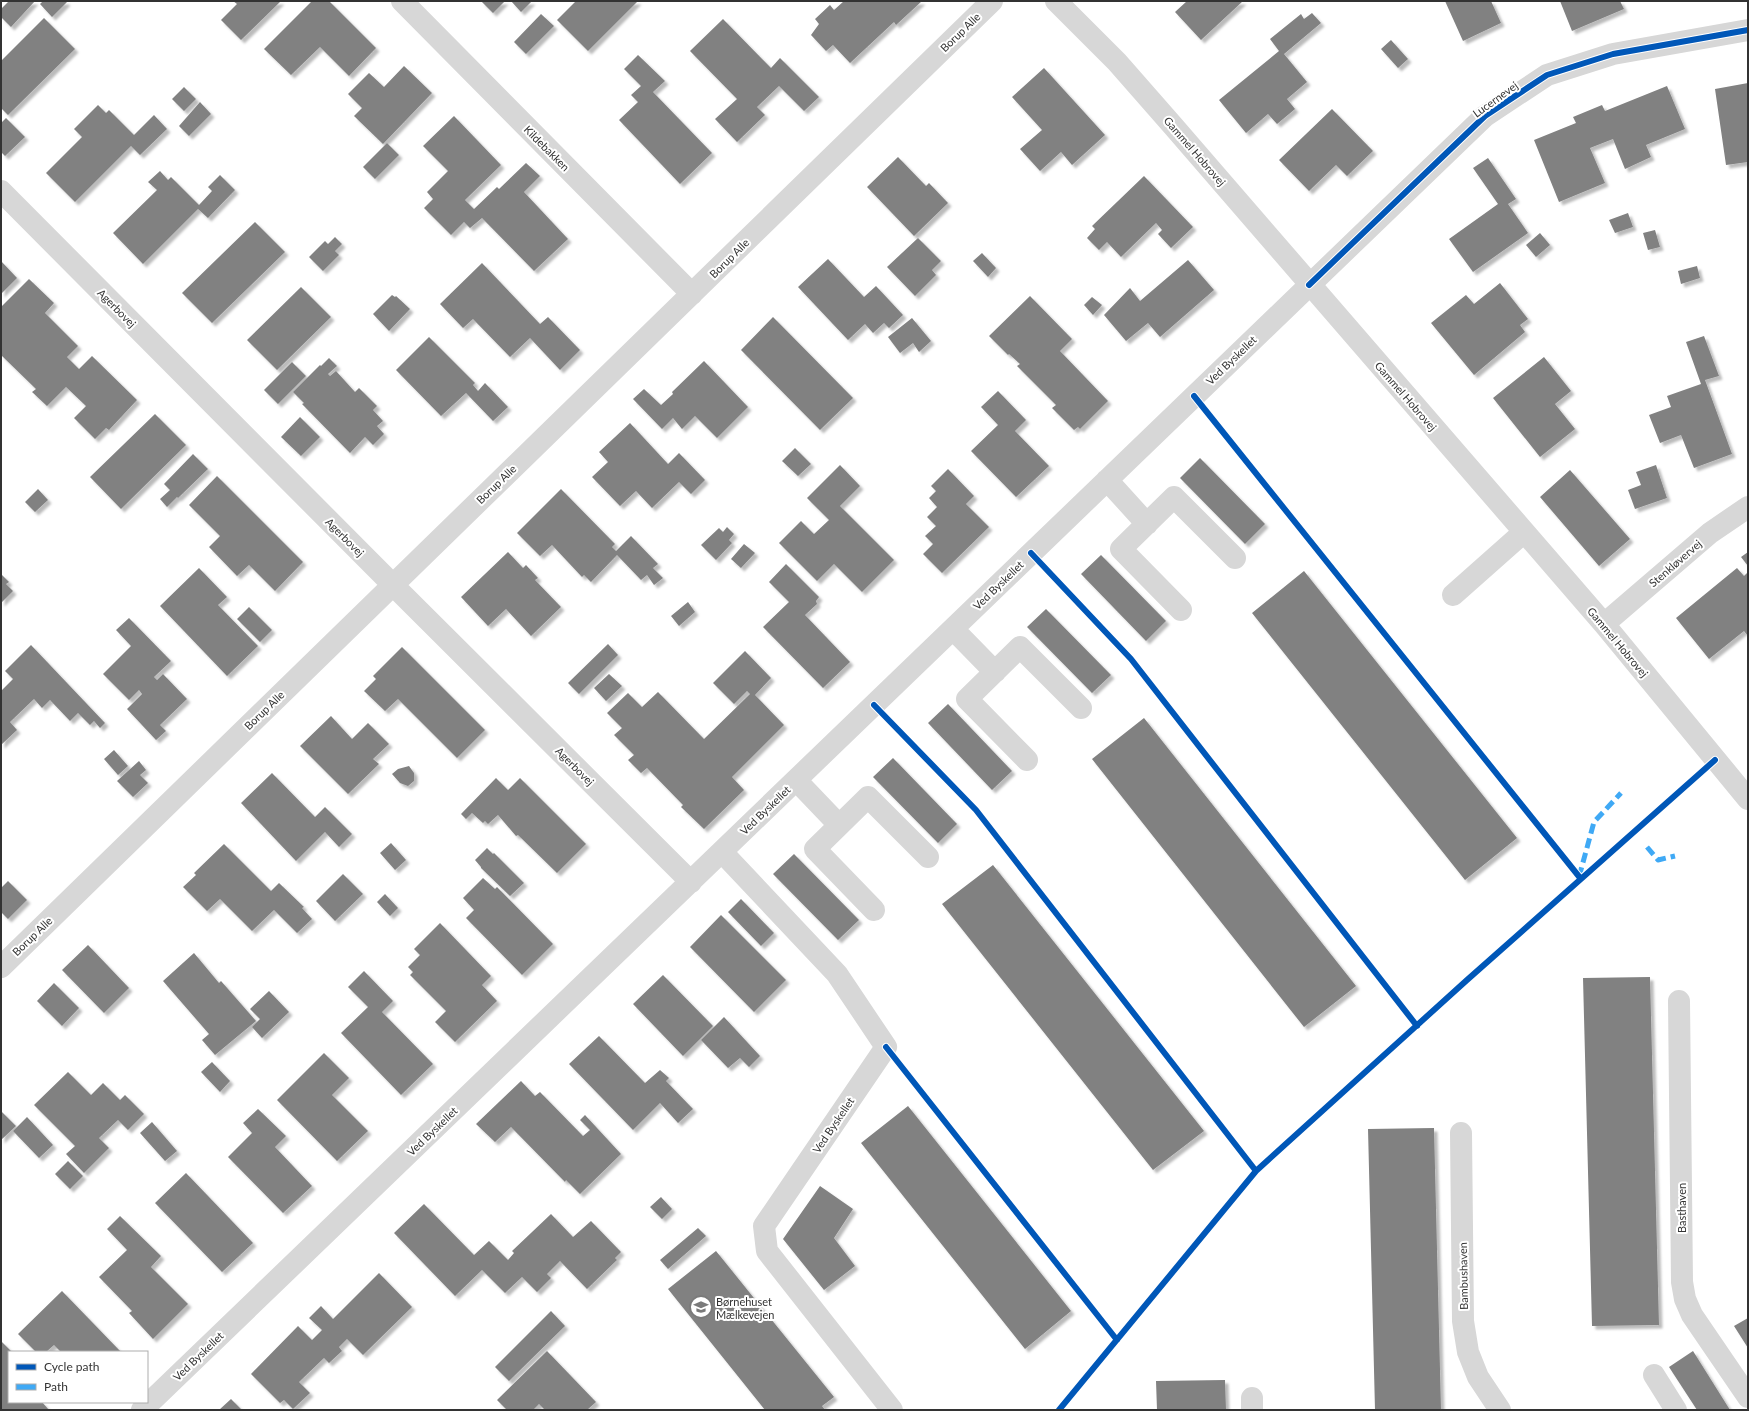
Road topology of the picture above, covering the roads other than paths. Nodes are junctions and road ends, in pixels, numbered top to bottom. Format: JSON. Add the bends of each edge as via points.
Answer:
{"nodes":[{"id":1,"x":402,"y":1,"type":"edge"},
{"id":2,"x":992,"y":1,"type":"edge"},
{"id":3,"x":1056,"y":1,"type":"edge"},
{"id":4,"x":1748,"y":30,"type":"edge"},
{"id":5,"x":1,"y":191,"type":"edge"},
{"id":6,"x":1309,"y":285,"type":"junction"},
{"id":7,"x":692,"y":294,"type":"junction"},
{"id":8,"x":1107,"y":480,"type":"junction"},
{"id":9,"x":1748,"y":507,"type":"edge"},
{"id":10,"x":1147,"y":524,"type":"junction"},
{"id":11,"x":1524,"y":532,"type":"junction"},
{"id":12,"x":1235,"y":558,"type":"dead end"},
{"id":13,"x":392,"y":585,"type":"junction"},
{"id":14,"x":1453,"y":595,"type":"dead end"},
{"id":15,"x":1181,"y":610,"type":"dead end"},
{"id":16,"x":1604,"y":624,"type":"junction"},
{"id":17,"x":953,"y":629,"type":"junction"},
{"id":18,"x":995,"y":672,"type":"junction"},
{"id":19,"x":1080,"y":708,"type":"dead end"},
{"id":20,"x":1027,"y":760,"type":"dead end"},
{"id":21,"x":796,"y":780,"type":"junction"},
{"id":22,"x":1748,"y":799,"type":"edge"},
{"id":23,"x":839,"y":825,"type":"junction"},
{"id":24,"x":722,"y":852,"type":"junction"},
{"id":25,"x":928,"y":857,"type":"dead end"},
{"id":26,"x":691,"y":882,"type":"junction"},
{"id":27,"x":874,"y":910,"type":"dead end"},
{"id":28,"x":1,"y":967,"type":"edge"},
{"id":29,"x":1679,"y":1001,"type":"dead end"},
{"id":30,"x":1461,"y":1133,"type":"dead end"},
{"id":31,"x":1654,"y":1375,"type":"dead end"},
{"id":32,"x":1748,"y":1397,"type":"edge"},
{"id":33,"x":142,"y":1410,"type":"edge"},
{"id":34,"x":892,"y":1410,"type":"edge"},
{"id":35,"x":1500,"y":1410,"type":"edge"},
{"id":36,"x":1676,"y":1410,"type":"edge"}],
"edges":[{"from":1,"to":7,"type":"street","name":"Kildebakken"},
{"from":2,"to":7,"type":"street","name":"Borup Alle"},
{"from":3,"to":6,"type":"street","name":"Gammel Hobrovej","via":[[1117,62]]},
{"from":4,"to":6,"type":"street","name":"Lucernevej","via":[[1612,54],[1547,75],[1485,116]]},
{"from":5,"to":13,"type":"street","name":"Agerbovej"},
{"from":6,"to":8,"type":"street","name":"Ved Byskellet"},
{"from":6,"to":11,"type":"street","name":"Gammel Hobrovej"},
{"from":7,"to":13,"type":"street","name":"Borup Alle"},
{"from":8,"to":10,"type":"street"},
{"from":8,"to":17,"type":"street","name":"Ved Byskellet"},
{"from":9,"to":16,"type":"street","name":"Stenkløvervej","via":[[1710,533]]},
{"from":10,"to":12,"type":"street","via":[[1174,497]]},
{"from":10,"to":15,"type":"street","via":[[1121,549]]},
{"from":11,"to":14,"type":"street"},
{"from":11,"to":16,"type":"street","name":"Gammel Hobrovej"},
{"from":13,"to":26,"type":"street","name":"Agerbovej"},
{"from":13,"to":28,"type":"street","name":"Borup Alle"},
{"from":16,"to":22,"type":"street","name":"Gammel Hobrovej"},
{"from":17,"to":18,"type":"street"},
{"from":17,"to":21,"type":"street","name":"Ved Byskellet"},
{"from":18,"to":19,"type":"street","via":[[1020,647]]},
{"from":18,"to":20,"type":"street","via":[[967,699]]},
{"from":21,"to":23,"type":"street"},
{"from":21,"to":24,"type":"street","name":"Ved Byskellet"},
{"from":23,"to":25,"type":"street","via":[[868,797]]},
{"from":23,"to":27,"type":"street","via":[[815,849]]},
{"from":24,"to":26,"type":"street","name":"Ved Byskellet"},
{"from":24,"to":34,"type":"street","name":"Ved Byskellet","via":[[837,974],[886,1047],[764,1226],[766,1251]]},
{"from":26,"to":33,"type":"street","name":"Ved Byskellet"},
{"from":29,"to":32,"type":"street","name":"Basthaven","via":[[1682,1282],[1685,1299],[1692,1314]]},
{"from":30,"to":35,"type":"street","name":"Bambushaven","via":[[1463,1321],[1468,1352],[1478,1377]]},
{"from":31,"to":36,"type":"street"}]}
